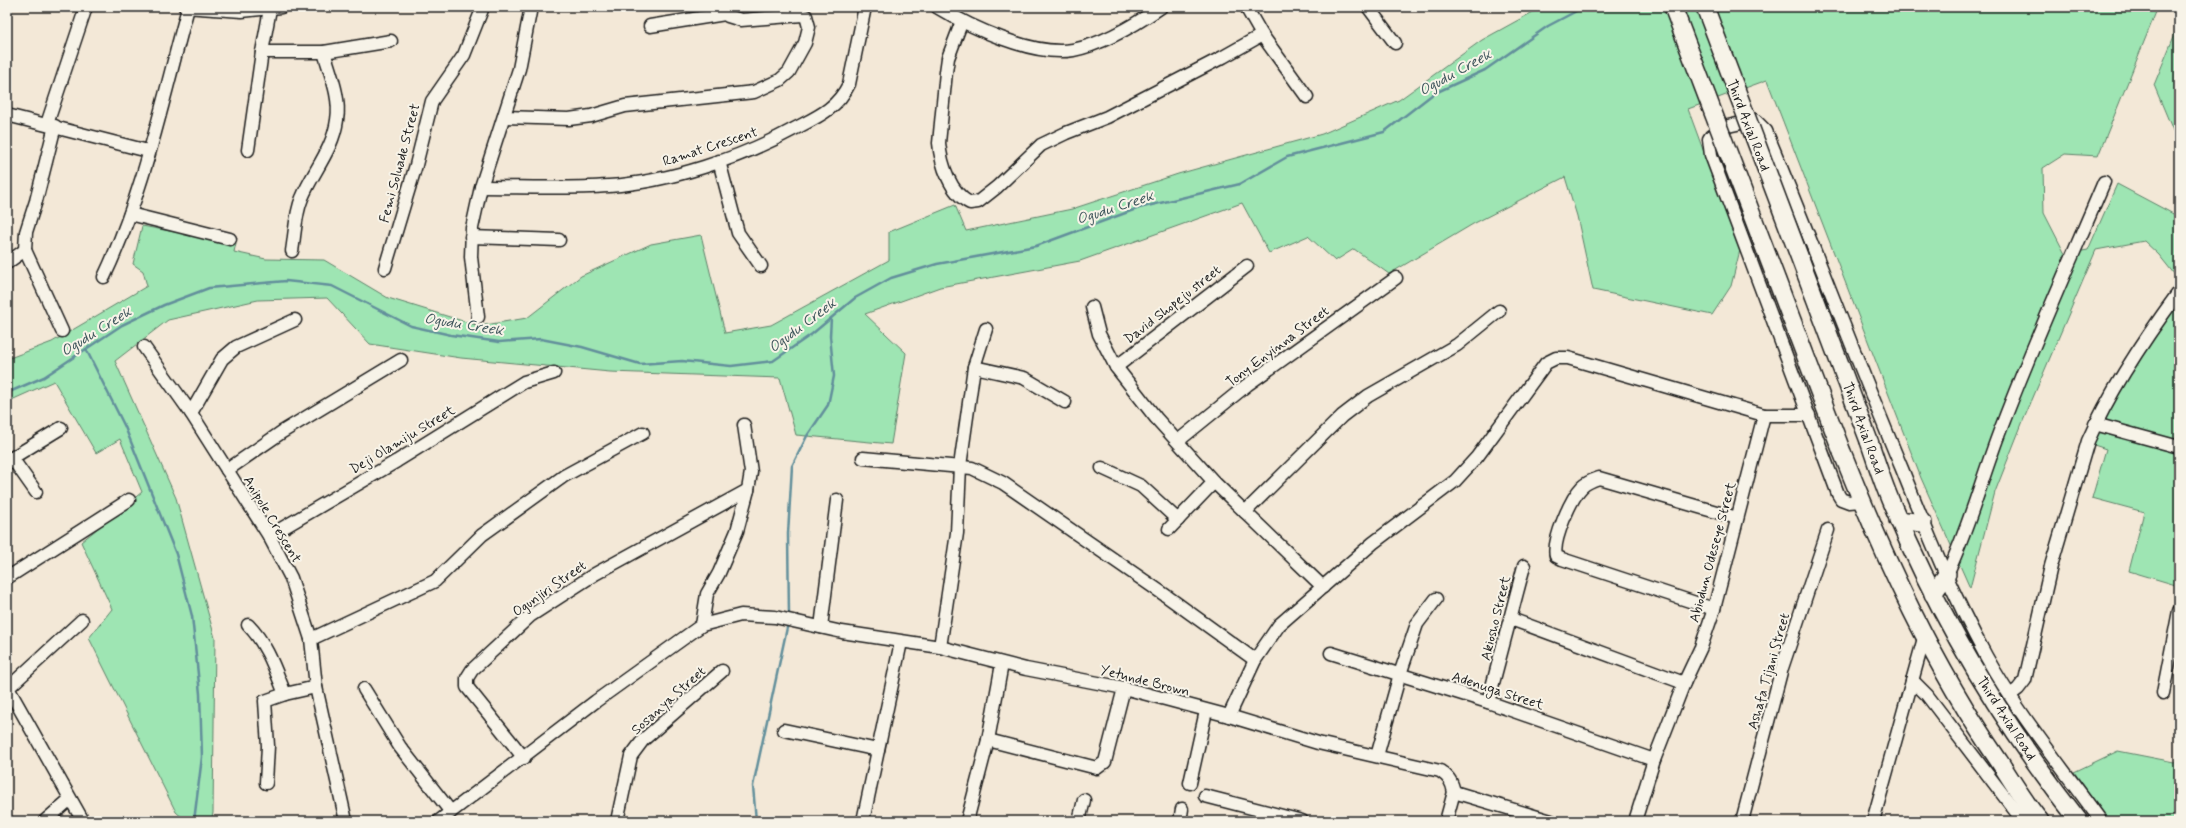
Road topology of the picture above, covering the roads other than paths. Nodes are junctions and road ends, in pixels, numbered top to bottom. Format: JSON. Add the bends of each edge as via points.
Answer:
{"nodes":[{"id":1,"x":86,"y":7,"type":"edge"},
{"id":2,"x":483,"y":7,"type":"edge"},
{"id":3,"x":531,"y":7,"type":"edge"},
{"id":4,"x":865,"y":7,"type":"edge"},
{"id":5,"x":937,"y":7,"type":"edge"},
{"id":6,"x":1161,"y":7,"type":"edge"},
{"id":7,"x":1246,"y":7,"type":"edge"},
{"id":8,"x":1368,"y":7,"type":"edge"},
{"id":9,"x":1673,"y":7,"type":"edge"},
{"id":10,"x":1705,"y":7,"type":"edge"},
{"id":11,"x":187,"y":8,"type":"edge"},
{"id":12,"x":276,"y":8,"type":"edge"},
{"id":13,"x":722,"y":10,"type":"edge"},
{"id":14,"x":962,"y":21,"type":"junction"},
{"id":15,"x":650,"y":26,"type":"dead end"},
{"id":16,"x":1262,"y":35,"type":"junction"},
{"id":17,"x":391,"y":41,"type":"dead end"},
{"id":18,"x":1395,"y":43,"type":"dead end"},
{"id":19,"x":262,"y":52,"type":"junction"},
{"id":20,"x":324,"y":52,"type":"junction"},
{"id":21,"x":1307,"y":97,"type":"dead end"},
{"id":22,"x":7,"y":115,"type":"edge"},
{"id":23,"x":504,"y":117,"type":"junction"},
{"id":24,"x":51,"y":125,"type":"junction"},
{"id":25,"x":248,"y":150,"type":"dead end"},
{"id":26,"x":148,"y":151,"type":"junction"},
{"id":27,"x":719,"y":162,"type":"junction"},
{"id":28,"x":2104,"y":182,"type":"dead end"},
{"id":29,"x":481,"y":187,"type":"junction"},
{"id":30,"x":130,"y":214,"type":"junction"},
{"id":31,"x":471,"y":237,"type":"junction"},
{"id":32,"x":230,"y":239,"type":"dead end"},
{"id":33,"x":559,"y":240,"type":"dead end"},
{"id":34,"x":25,"y":250,"type":"junction"},
{"id":35,"x":292,"y":251,"type":"dead end"},
{"id":36,"x":7,"y":263,"type":"edge"},
{"id":37,"x":761,"y":266,"type":"dead end"},
{"id":38,"x":1247,"y":266,"type":"dead end"},
{"id":39,"x":384,"y":268,"type":"dead end"},
{"id":40,"x":104,"y":277,"type":"dead end"},
{"id":41,"x":1396,"y":278,"type":"dead end"},
{"id":42,"x":2179,"y":292,"type":"edge"},
{"id":43,"x":1092,"y":307,"type":"dead end"},
{"id":44,"x":1499,"y":311,"type":"dead end"},
{"id":45,"x":478,"y":317,"type":"dead end"},
{"id":46,"x":295,"y":320,"type":"dead end"},
{"id":47,"x":986,"y":329,"type":"dead end"},
{"id":48,"x":62,"y":331,"type":"dead end"},
{"id":49,"x":144,"y":347,"type":"dead end"},
{"id":50,"x":401,"y":360,"type":"dead end"},
{"id":51,"x":974,"y":367,"type":"junction"},
{"id":52,"x":1116,"y":367,"type":"junction"},
{"id":53,"x":554,"y":373,"type":"dead end"},
{"id":54,"x":1065,"y":402,"type":"dead end"},
{"id":55,"x":191,"y":413,"type":"junction"},
{"id":56,"x":1809,"y":414,"type":"junction"},
{"id":57,"x":1764,"y":415,"type":"junction"},
{"id":58,"x":2095,"y":424,"type":"junction"},
{"id":59,"x":744,"y":425,"type":"dead end"},
{"id":60,"x":61,"y":428,"type":"dead end"},
{"id":61,"x":643,"y":433,"type":"dead end"},
{"id":62,"x":1178,"y":441,"type":"junction"},
{"id":63,"x":2179,"y":447,"type":"edge"},
{"id":64,"x":863,"y":458,"type":"dead end"},
{"id":65,"x":9,"y":459,"type":"edge"},
{"id":66,"x":960,"y":466,"type":"junction"},
{"id":67,"x":1102,"y":468,"type":"dead end"},
{"id":68,"x":227,"y":470,"type":"junction"},
{"id":69,"x":1214,"y":482,"type":"junction"},
{"id":70,"x":748,"y":490,"type":"junction"},
{"id":71,"x":36,"y":492,"type":"dead end"},
{"id":72,"x":129,"y":500,"type":"dead end"},
{"id":73,"x":837,"y":500,"type":"dead end"},
{"id":74,"x":1861,"y":501,"type":"junction"},
{"id":75,"x":1245,"y":512,"type":"junction"},
{"id":76,"x":1737,"y":518,"type":"junction"},
{"id":77,"x":1178,"y":520,"type":"junction"},
{"id":78,"x":1898,"y":520,"type":"junction"},
{"id":79,"x":1923,"y":523,"type":"junction"},
{"id":80,"x":1169,"y":529,"type":"dead end"},
{"id":81,"x":1828,"y":530,"type":"dead end"},
{"id":82,"x":269,"y":536,"type":"junction"},
{"id":83,"x":1524,"y":566,"type":"dead end"},
{"id":84,"x":1947,"y":574,"type":"junction"},
{"id":85,"x":7,"y":578,"type":"edge"},
{"id":86,"x":1323,"y":587,"type":"junction"},
{"id":87,"x":1933,"y":594,"type":"junction"},
{"id":88,"x":1436,"y":599,"type":"dead end"},
{"id":89,"x":1714,"y":609,"type":"junction"},
{"id":90,"x":2179,"y":611,"type":"edge"},
{"id":91,"x":1511,"y":619,"type":"junction"},
{"id":92,"x":82,"y":620,"type":"dead end"},
{"id":93,"x":248,"y":625,"type":"dead end"},
{"id":94,"x":702,"y":625,"type":"junction"},
{"id":95,"x":818,"y":626,"type":"junction"},
{"id":96,"x":1924,"y":638,"type":"junction"},
{"id":97,"x":311,"y":639,"type":"junction"},
{"id":98,"x":2176,"y":640,"type":"edge"},
{"id":99,"x":901,"y":642,"type":"junction"},
{"id":100,"x":940,"y":647,"type":"junction"},
{"id":101,"x":1331,"y":653,"type":"dead end"},
{"id":102,"x":1255,"y":660,"type":"junction"},
{"id":103,"x":1002,"y":664,"type":"junction"},
{"id":104,"x":722,"y":671,"type":"dead end"},
{"id":105,"x":1400,"y":674,"type":"junction"},
{"id":106,"x":1912,"y":680,"type":"junction"},
{"id":107,"x":1684,"y":683,"type":"junction"},
{"id":108,"x":316,"y":687,"type":"junction"},
{"id":109,"x":364,"y":688,"type":"dead end"},
{"id":110,"x":1124,"y":688,"type":"junction"},
{"id":111,"x":8,"y":689,"type":"edge"},
{"id":112,"x":2163,"y":693,"type":"dead end"},
{"id":113,"x":285,"y":694,"type":"junction"},
{"id":114,"x":2010,"y":695,"type":"junction"},
{"id":115,"x":1488,"y":702,"type":"junction"},
{"id":116,"x":1206,"y":711,"type":"junction"},
{"id":117,"x":1229,"y":716,"type":"junction"},
{"id":118,"x":784,"y":730,"type":"dead end"},
{"id":119,"x":988,"y":740,"type":"junction"},
{"id":120,"x":878,"y":750,"type":"junction"},
{"id":121,"x":1377,"y":756,"type":"junction"},
{"id":122,"x":524,"y":758,"type":"junction"},
{"id":123,"x":1654,"y":760,"type":"junction"},
{"id":124,"x":266,"y":783,"type":"dead end"},
{"id":125,"x":1190,"y":783,"type":"dead end"},
{"id":126,"x":1454,"y":792,"type":"junction"},
{"id":127,"x":1205,"y":796,"type":"dead end"},
{"id":128,"x":69,"y":800,"type":"junction"},
{"id":129,"x":1084,"y":800,"type":"dead end"},
{"id":130,"x":451,"y":812,"type":"junction"},
{"id":131,"x":1531,"y":819,"type":"edge"},
{"id":132,"x":45,"y":821,"type":"edge"},
{"id":133,"x":83,"y":821,"type":"edge"},
{"id":134,"x":346,"y":821,"type":"edge"},
{"id":135,"x":439,"y":821,"type":"edge"},
{"id":136,"x":617,"y":821,"type":"edge"},
{"id":137,"x":862,"y":821,"type":"edge"},
{"id":138,"x":967,"y":821,"type":"edge"},
{"id":139,"x":1079,"y":821,"type":"edge"},
{"id":140,"x":1302,"y":821,"type":"edge"},
{"id":141,"x":1446,"y":821,"type":"edge"},
{"id":142,"x":1551,"y":821,"type":"edge"},
{"id":143,"x":1635,"y":821,"type":"edge"},
{"id":144,"x":1742,"y":821,"type":"edge"},
{"id":145,"x":1873,"y":821,"type":"edge"},
{"id":146,"x":2023,"y":821,"type":"edge"},
{"id":147,"x":2040,"y":821,"type":"edge"},
{"id":148,"x":2079,"y":821,"type":"edge"},
{"id":149,"x":2101,"y":821,"type":"edge"}],
"edges":[{"from":1,"to":24,"type":"street"},
{"from":2,"to":39,"type":"street","name":"Femi Soluade Street","via":[[464,55],[432,101],[416,165]]},
{"from":3,"to":23,"type":"street","via":[[519,69]]},
{"from":4,"to":27,"type":"street","name":"Ramat Crescent","via":[[849,84],[836,104],[767,144]]},
{"from":5,"to":14,"type":"street"},
{"from":6,"to":14,"type":"street","via":[[1107,38],[1072,50],[1053,51],[1019,43]]},
{"from":7,"to":16,"type":"street"},
{"from":8,"to":18,"type":"street"},
{"from":9,"to":74,"type":"highway","name":"Third Axial Road","bridge":true},
{"from":10,"to":78,"type":"highway","name":"Third Axial Road","bridge":true},
{"from":11,"to":12,"type":"street","via":[[242,11]]},
{"from":11,"to":26,"type":"street"},
{"from":12,"to":19,"type":"street"},
{"from":13,"to":15,"type":"street"},
{"from":13,"to":23,"type":"street","via":[[733,19],[741,20],[806,16],[809,27],[805,43],[797,60],[780,80],[754,92],[625,106],[591,116],[569,119]]},
{"from":14,"to":16,"type":"street","via":[[948,58],[939,143],[940,155],[957,194],[970,203],[978,202],[997,187],[1041,145],[1106,117]]},
{"from":16,"to":21,"type":"street"},
{"from":17,"to":20,"type":"street"},
{"from":19,"to":20,"type":"street"},
{"from":19,"to":25,"type":"street"},
{"from":20,"to":35,"type":"street","via":[[335,90],[338,119],[328,151],[302,197]]},
{"from":22,"to":24,"type":"street"},
{"from":23,"to":29,"type":"street"},
{"from":24,"to":26,"type":"street"},
{"from":24,"to":34,"type":"street","via":[[36,201],[26,232]]},
{"from":26,"to":30,"type":"street"},
{"from":27,"to":29,"type":"street","name":"Ramat Crescent","via":[[656,179],[608,186]]},
{"from":27,"to":37,"type":"street","via":[[738,233]]},
{"from":28,"to":84,"type":"street","via":[[2003,422],[1962,543]]},
{"from":29,"to":31,"type":"street"},
{"from":30,"to":32,"type":"street"},
{"from":30,"to":40,"type":"street"},
{"from":31,"to":33,"type":"street"},
{"from":31,"to":45,"type":"street","via":[[473,285]]},
{"from":34,"to":36,"type":"street"},
{"from":34,"to":48,"type":"street"},
{"from":38,"to":52,"type":"street","name":"David Shopeju street"},
{"from":41,"to":62,"type":"street","name":"Tony Enyinna Street","via":[[1247,385]]},
{"from":42,"to":58,"type":"street","via":[[2156,324]]},
{"from":43,"to":52,"type":"street","via":[[1099,334]]},
{"from":44,"to":75,"type":"street","via":[[1457,345],[1368,396],[1342,416]]},
{"from":46,"to":55,"type":"street","via":[[236,347],[222,359]]},
{"from":47,"to":51,"type":"street"},
{"from":49,"to":55,"type":"street","name":"Anipole Crescent"},
{"from":50,"to":68,"type":"street","via":[[282,432]]},
{"from":51,"to":54,"type":"street","via":[[1024,378]]},
{"from":51,"to":66,"type":"street"},
{"from":52,"to":62,"type":"street","via":[[1156,418]]},
{"from":53,"to":82,"type":"street","name":"Deji Olamiju Street","via":[[524,382]]},
{"from":55,"to":68,"type":"street","name":"Anipole Crescent"},
{"from":56,"to":57,"type":"street"},
{"from":56,"to":74,"type":"street","via":[[1841,500]]},
{"from":56,"to":79,"type":"street","via":[[1711,155],[1711,136],[1742,121],[1755,120],[1766,131]]},
{"from":57,"to":76,"type":"street","name":"Abiodun Odeseye Street"},
{"from":57,"to":86,"type":"street","via":[[1635,376],[1568,358],[1556,358],[1546,363],[1477,458],[1455,481],[1373,543]]},
{"from":58,"to":63,"type":"street"},
{"from":58,"to":114,"type":"street","via":[[2072,490],[2051,566],[2025,680]]},
{"from":59,"to":70,"type":"street","via":[[751,472]]},
{"from":60,"to":65,"type":"street"},
{"from":61,"to":97,"type":"street","via":[[564,476],[482,535],[435,581]]},
{"from":62,"to":69,"type":"street"},
{"from":64,"to":66,"type":"street"},
{"from":65,"to":71,"type":"street"},
{"from":66,"to":100,"type":"street","via":[[957,533]]},
{"from":66,"to":102,"type":"street","via":[[972,468],[1003,483]]},
{"from":67,"to":77,"type":"street","via":[[1141,486]]},
{"from":68,"to":82,"type":"street","name":"Anipole Crescent"},
{"from":69,"to":75,"type":"street"},
{"from":69,"to":77,"type":"street"},
{"from":70,"to":94,"type":"street","via":[[737,532],[707,594]]},
{"from":70,"to":122,"type":"street","name":"Ogunjiri Street","via":[[595,574],[530,616],[472,670],[467,678],[467,687]]},
{"from":72,"to":85,"type":"street"},
{"from":73,"to":95,"type":"street"},
{"from":74,"to":96,"type":"highway","name":"Third Axial Road"},
{"from":75,"to":86,"type":"street"},
{"from":76,"to":89,"type":"street","name":"Abiodun Odeseye Street"},
{"from":76,"to":89,"type":"street","via":[[1599,478],[1582,487],[1571,504],[1555,541],[1556,556],[1562,559]]},
{"from":77,"to":80,"type":"street"},
{"from":78,"to":79,"type":"highway"},
{"from":78,"to":87,"type":"highway","name":"Third Axial Road"},
{"from":79,"to":84,"type":"street"},
{"from":81,"to":144,"type":"street","name":"Ashafa Tijani Street","via":[[1782,668]]},
{"from":82,"to":97,"type":"street","name":"Anipole Crescent","via":[[291,578]]},
{"from":83,"to":91,"type":"street","name":"Akiosho Street"},
{"from":84,"to":87,"type":"highway"},
{"from":84,"to":114,"type":"street","via":[[1980,644]]},
{"from":86,"to":102,"type":"street","via":[[1279,625]]},
{"from":87,"to":148,"type":"highway","name":"Third Axial Road","via":[[2004,718]]},
{"from":88,"to":105,"type":"street","via":[[1417,624]]},
{"from":89,"to":107,"type":"street","name":"Abiodun Odeseye Street","via":[[1701,647]]},
{"from":90,"to":98,"type":"street"},
{"from":91,"to":107,"type":"street"},
{"from":91,"to":115,"type":"street","name":"Akiosho Street"},
{"from":92,"to":111,"type":"street"},
{"from":93,"to":113,"type":"street","via":[[267,651]]},
{"from":94,"to":95,"type":"street","name":"Yetunde Brown","via":[[741,615],[775,617]]},
{"from":94,"to":122,"type":"street","via":[[596,701]]},
{"from":95,"to":99,"type":"street","name":"Yetunde Brown"},
{"from":96,"to":106,"type":"street"},
{"from":96,"to":147,"type":"highway","name":"Third Axial Road","via":[[1983,738]]},
{"from":97,"to":108,"type":"street","name":"Anipole Crescent"},
{"from":98,"to":112,"type":"street"},
{"from":99,"to":100,"type":"street","name":"Yetunde Brown"},
{"from":99,"to":120,"type":"street"},
{"from":100,"to":103,"type":"street","name":"Yetunde Brown"},
{"from":101,"to":105,"type":"street","name":"Adenuga Street"},
{"from":102,"to":117,"type":"street"},
{"from":103,"to":110,"type":"street","name":"Yetunde Brown"},
{"from":103,"to":119,"type":"street"},
{"from":104,"to":136,"type":"street","name":"Sosanya Street","via":[[643,740],[631,756]]},
{"from":105,"to":115,"type":"street","name":"Adenuga Street"},
{"from":105,"to":121,"type":"street"},
{"from":106,"to":145,"type":"street"},
{"from":106,"to":146,"type":"street","via":[[1927,695]]},
{"from":107,"to":123,"type":"street","name":"Abiodun Odeseye Street"},
{"from":108,"to":113,"type":"street"},
{"from":108,"to":134,"type":"street","name":"Anipole Crescent"},
{"from":109,"to":130,"type":"street","via":[[400,746]]},
{"from":110,"to":116,"type":"street","name":"Yetunde Brown"},
{"from":110,"to":119,"type":"street","via":[[1105,762],[1097,768]]},
{"from":111,"to":128,"type":"street"},
{"from":113,"to":124,"type":"street","via":[[265,701],[268,746]]},
{"from":114,"to":149,"type":"street"},
{"from":115,"to":123,"type":"street","name":"Adenuga Street"},
{"from":116,"to":117,"type":"street","name":"Yetunde Brown"},
{"from":116,"to":125,"type":"street"},
{"from":117,"to":121,"type":"street","name":"Yetunde Brown","via":[[1318,743]]},
{"from":118,"to":120,"type":"street"},
{"from":119,"to":138,"type":"street"},
{"from":120,"to":137,"type":"street"},
{"from":121,"to":126,"type":"street","name":"Yetunde Brown","via":[[1440,771],[1449,779]]},
{"from":122,"to":130,"type":"street"},
{"from":123,"to":143,"type":"street","name":"Abiodun Odeseye Street"},
{"from":126,"to":131,"type":"street"},
{"from":126,"to":141,"type":"street"},
{"from":127,"to":140,"type":"street"},
{"from":128,"to":132,"type":"street"},
{"from":128,"to":133,"type":"street"},
{"from":129,"to":139,"type":"street"},
{"from":130,"to":135,"type":"street"},
{"from":131,"to":142,"type":"street"}]}
